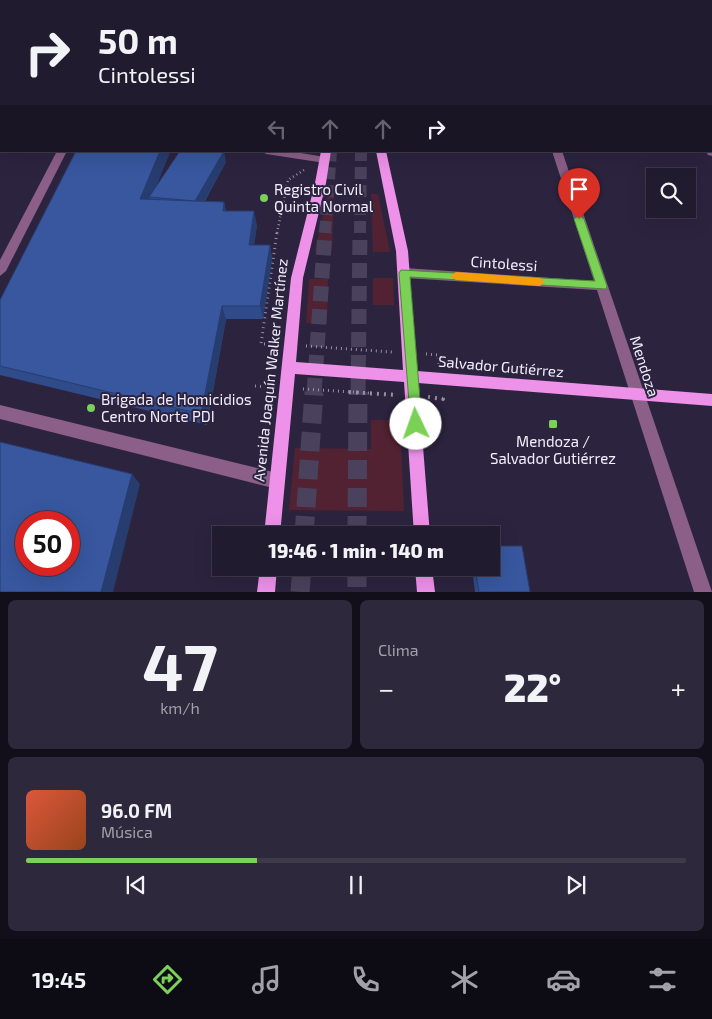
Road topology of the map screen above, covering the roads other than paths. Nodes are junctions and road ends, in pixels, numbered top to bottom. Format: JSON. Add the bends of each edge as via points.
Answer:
{"nodes":[{"id":1,"x":61,"y":152,"type":"edge"},
{"id":2,"x":272,"y":152,"type":"edge"},
{"id":3,"x":381,"y":152,"type":"edge"},
{"id":4,"x":557,"y":152,"type":"edge"},
{"id":5,"x":326,"y":156,"type":"edge"},
{"id":6,"x":0,"y":271,"type":"edge"},
{"id":7,"x":404,"y":273,"type":"junction"},
{"id":8,"x":602,"y":286,"type":"junction"},
{"id":9,"x":287,"y":368,"type":"junction"},
{"id":10,"x":412,"y":376,"type":"junction"},
{"id":11,"x":638,"y":394,"type":"junction"},
{"id":12,"x":712,"y":400,"type":"edge"},
{"id":13,"x":0,"y":412,"type":"edge"},
{"id":14,"x":277,"y":481,"type":"junction"},
{"id":15,"x":273,"y":526,"type":"edge"},
{"id":16,"x":421,"y":526,"type":"edge"},
{"id":17,"x":268,"y":576,"type":"edge"},
{"id":18,"x":425,"y":576,"type":"edge"},
{"id":19,"x":266,"y":592,"type":"edge"},
{"id":20,"x":426,"y":592,"type":"edge"},
{"id":21,"x":704,"y":592,"type":"edge"}],
"edges":[{"from":1,"to":6,"type":"street"},
{"from":2,"to":5,"type":"street","via":[[309,158]]},
{"from":3,"to":7,"type":"main road","via":[[399,232]]},
{"from":4,"to":8,"type":"street","name":"Mendoza"},
{"from":5,"to":9,"type":"main road","name":"Avenida Joaquín Walker Martínez","via":[[301,254]]},
{"from":7,"to":8,"type":"street","name":"Cintolessi"},
{"from":7,"to":10,"type":"main road"},
{"from":8,"to":11,"type":"street","name":"Mendoza"},
{"from":9,"to":10,"type":"main road","name":"Salvador Gutiérrez"},
{"from":9,"to":14,"type":"main road","name":"Avenida Joaquín Walker Martínez"},
{"from":10,"to":11,"type":"main road","name":"Salvador Gutiérrez"},
{"from":10,"to":16,"type":"main road"},
{"from":11,"to":12,"type":"main road","name":"Salvador Gutiérrez"},
{"from":11,"to":21,"type":"street","name":"Mendoza"},
{"from":13,"to":14,"type":"street"},
{"from":14,"to":15,"type":"main road","name":"Avenida Joaquín Walker Martínez"},
{"from":17,"to":19,"type":"main road"},
{"from":18,"to":20,"type":"main road"}]}
